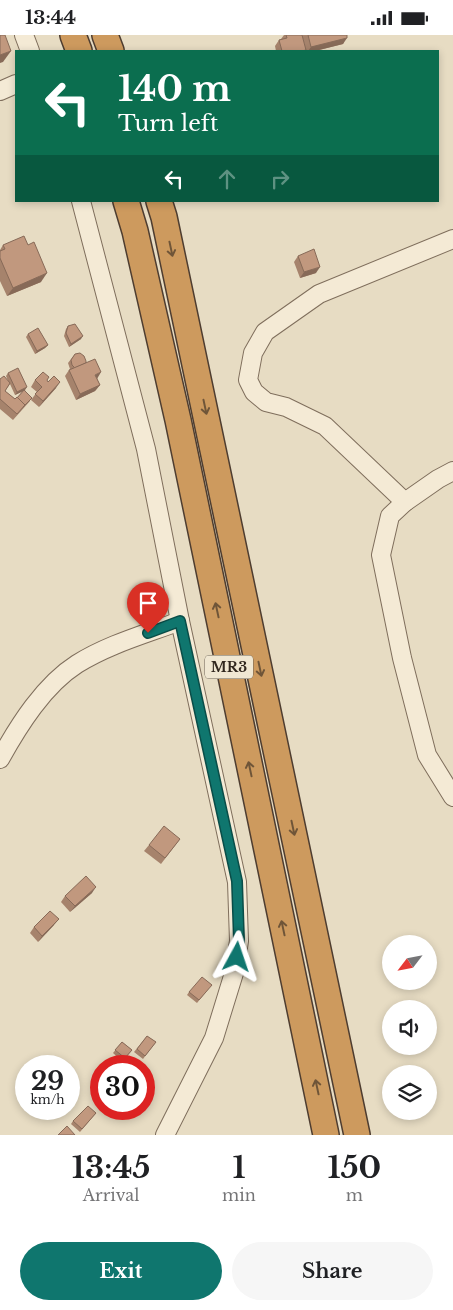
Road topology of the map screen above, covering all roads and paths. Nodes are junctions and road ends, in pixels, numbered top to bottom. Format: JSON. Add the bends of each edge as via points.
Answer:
{"nodes":[{"id":1,"x":24,"y":35,"type":"edge"},
{"id":2,"x":73,"y":35,"type":"edge"},
{"id":3,"x":105,"y":35,"type":"edge"},
{"id":4,"x":30,"y":50,"type":"edge"},
{"id":5,"x":79,"y":50,"type":"edge"},
{"id":6,"x":111,"y":50,"type":"edge"},
{"id":7,"x":15,"y":84,"type":"edge"},
{"id":8,"x":0,"y":91,"type":"edge"},
{"id":9,"x":81,"y":202,"type":"edge"},
{"id":10,"x":126,"y":202,"type":"edge"},
{"id":11,"x":160,"y":202,"type":"edge"},
{"id":12,"x":453,"y":239,"type":"edge"},
{"id":13,"x":453,"y":471,"type":"edge"},
{"id":14,"x":405,"y":502,"type":"junction"},
{"id":15,"x":180,"y":621,"type":"junction"},
{"id":16,"x":0,"y":759,"type":"edge"},
{"id":17,"x":453,"y":797,"type":"edge"},
{"id":18,"x":166,"y":1135,"type":"edge"},
{"id":19,"x":326,"y":1135,"type":"edge"},
{"id":20,"x":357,"y":1135,"type":"edge"}],
"edges":[{"from":1,"to":4,"type":"street"},
{"from":2,"to":5,"type":"highway"},
{"from":3,"to":6,"type":"highway"},
{"from":7,"to":8,"type":"street"},
{"from":9,"to":15,"type":"street","via":[[146,449]]},
{"from":19,"to":10,"type":"highway","number":"MR3","one_way":true,"via":[[178,420]]},
{"from":11,"to":20,"type":"highway","number":"MR3","one_way":true},
{"from":12,"to":14,"type":"street","via":[[319,294],[265,332],[253,353],[248,380],[254,392],[266,402],[286,407],[325,426]]},
{"from":13,"to":14,"type":"street"},
{"from":14,"to":17,"type":"street","via":[[390,516],[381,555],[402,658],[427,755]]},
{"from":15,"to":16,"type":"street","via":[[76,664],[53,684],[19,725]]},
{"from":15,"to":18,"type":"street","via":[[237,881],[239,941],[234,973],[214,1038]]}]}
